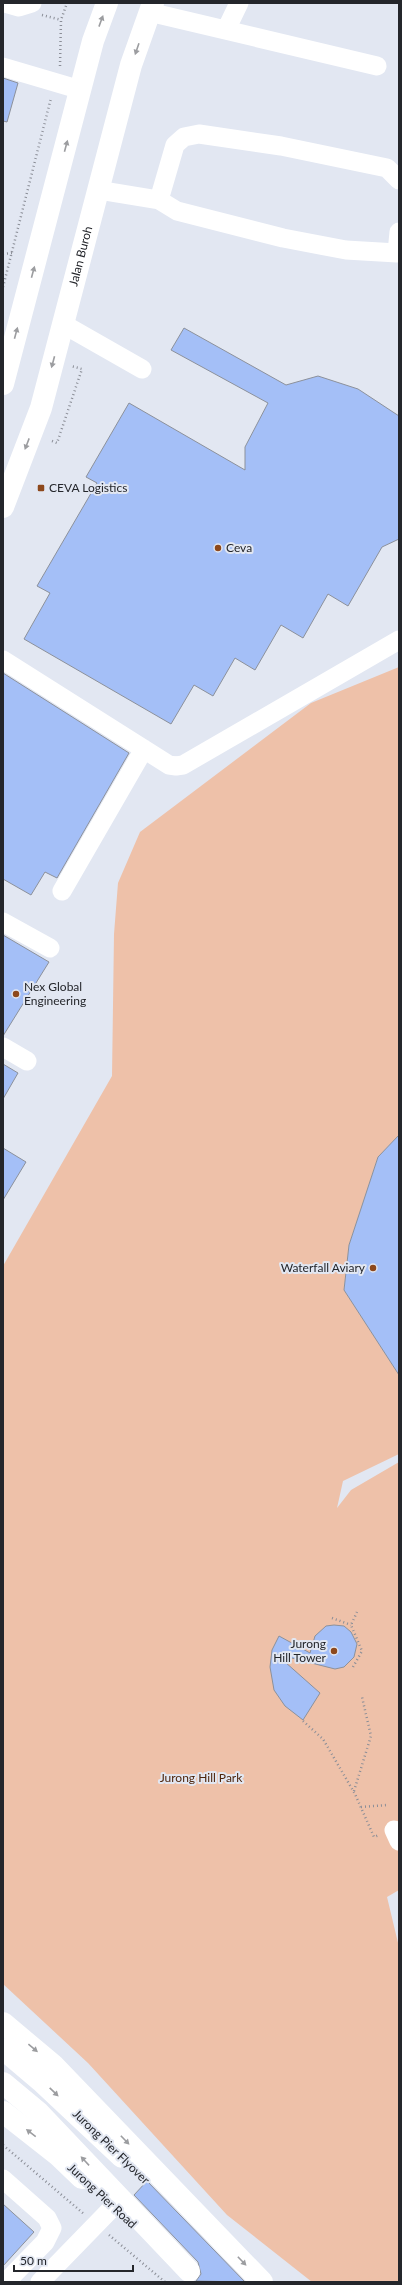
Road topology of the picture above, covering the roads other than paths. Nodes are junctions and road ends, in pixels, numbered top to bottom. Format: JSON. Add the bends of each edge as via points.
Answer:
{"nodes":[{"id":1,"x":5,"y":3,"type":"edge"},
{"id":2,"x":108,"y":3,"type":"edge"},
{"id":3,"x":238,"y":3,"type":"edge"},
{"id":4,"x":151,"y":8,"type":"edge"},
{"id":5,"x":37,"y":10,"type":"edge"},
{"id":6,"x":226,"y":30,"type":"junction"},
{"id":7,"x":377,"y":66,"type":"dead end"},
{"id":8,"x":3,"y":67,"type":"edge"},
{"id":9,"x":81,"y":90,"type":"junction"},
{"id":10,"x":399,"y":180,"type":"edge"},
{"id":11,"x":98,"y":190,"type":"junction"},
{"id":12,"x":159,"y":200,"type":"junction"},
{"id":13,"x":399,"y":232,"type":"edge"},
{"id":14,"x":398,"y":254,"type":"edge"},
{"id":15,"x":63,"y":324,"type":"junction"},
{"id":16,"x":142,"y":369,"type":"dead end"},
{"id":17,"x":3,"y":384,"type":"edge"},
{"id":18,"x":3,"y":507,"type":"edge"},
{"id":19,"x":399,"y":640,"type":"edge"},
{"id":20,"x":3,"y":660,"type":"edge"},
{"id":21,"x":144,"y":749,"type":"junction"},
{"id":22,"x":62,"y":891,"type":"dead end"},
{"id":23,"x":3,"y":922,"type":"edge"},
{"id":24,"x":50,"y":948,"type":"dead end"},
{"id":25,"x":3,"y":1047,"type":"edge"},
{"id":26,"x":27,"y":1061,"type":"dead end"},
{"id":27,"x":3,"y":2023,"type":"edge"},
{"id":28,"x":3,"y":2049,"type":"edge"},
{"id":29,"x":3,"y":2083,"type":"edge"},
{"id":30,"x":3,"y":2112,"type":"edge"},
{"id":31,"x":3,"y":2179,"type":"edge"},
{"id":32,"x":112,"y":2208,"type":"junction"},
{"id":33,"x":222,"y":2240,"type":"junction"},
{"id":34,"x":194,"y":2276,"type":"edge"},
{"id":35,"x":6,"y":2282,"type":"edge"},
{"id":36,"x":40,"y":2282,"type":"edge"},
{"id":37,"x":262,"y":2282,"type":"edge"}],
"edges":[{"from":1,"to":5,"type":"lane"},
{"from":9,"to":2,"type":"main road","one_way":true,"via":[[93,41]]},
{"from":3,"to":6,"type":"lane"},
{"from":4,"to":6,"type":"lane"},
{"from":4,"to":11,"type":"main road","name":"Jalan Buroh","one_way":true,"via":[[131,65]]},
{"from":6,"to":7,"type":"lane"},
{"from":8,"to":9,"type":"lane"},
{"from":17,"to":9,"type":"main road","one_way":true},
{"from":10,"to":12,"type":"lane","via":[[387,168],[281,146],[199,134],[184,137],[175,145]]},
{"from":11,"to":12,"type":"lane"},
{"from":11,"to":15,"type":"main road","name":"Jalan Buroh"},
{"from":12,"to":14,"type":"lane","via":[[177,211],[283,238],[346,250]]},
{"from":13,"to":14,"type":"lane"},
{"from":15,"to":16,"type":"lane"},
{"from":15,"to":18,"type":"main road","name":"Jalan Buroh","one_way":true,"via":[[41,408]]},
{"from":19,"to":21,"type":"lane","via":[[183,765],[169,765]]},
{"from":20,"to":21,"type":"lane"},
{"from":21,"to":22,"type":"lane"},
{"from":23,"to":24,"type":"lane"},
{"from":25,"to":26,"type":"lane"},
{"from":27,"to":33,"type":"main road","one_way":true,"via":[[53,2065]]},
{"from":28,"to":33,"type":"main road","name":"Jurong Pier Flyover","one_way":true,"via":[[41,2080],[163,2196]]},
{"from":34,"to":29,"type":"main road","one_way":true,"via":[[39,2113]]},
{"from":32,"to":30,"type":"main road","name":"Jurong Pier Road","one_way":true,"via":[[58,2155]]},
{"from":31,"to":35,"type":"lane","via":[[47,2218],[52,2228],[45,2242]]},
{"from":32,"to":34,"type":"main road","name":"Jurong Pier Road"},
{"from":32,"to":36,"type":"lane"},
{"from":33,"to":37,"type":"main road","one_way":true}]}
